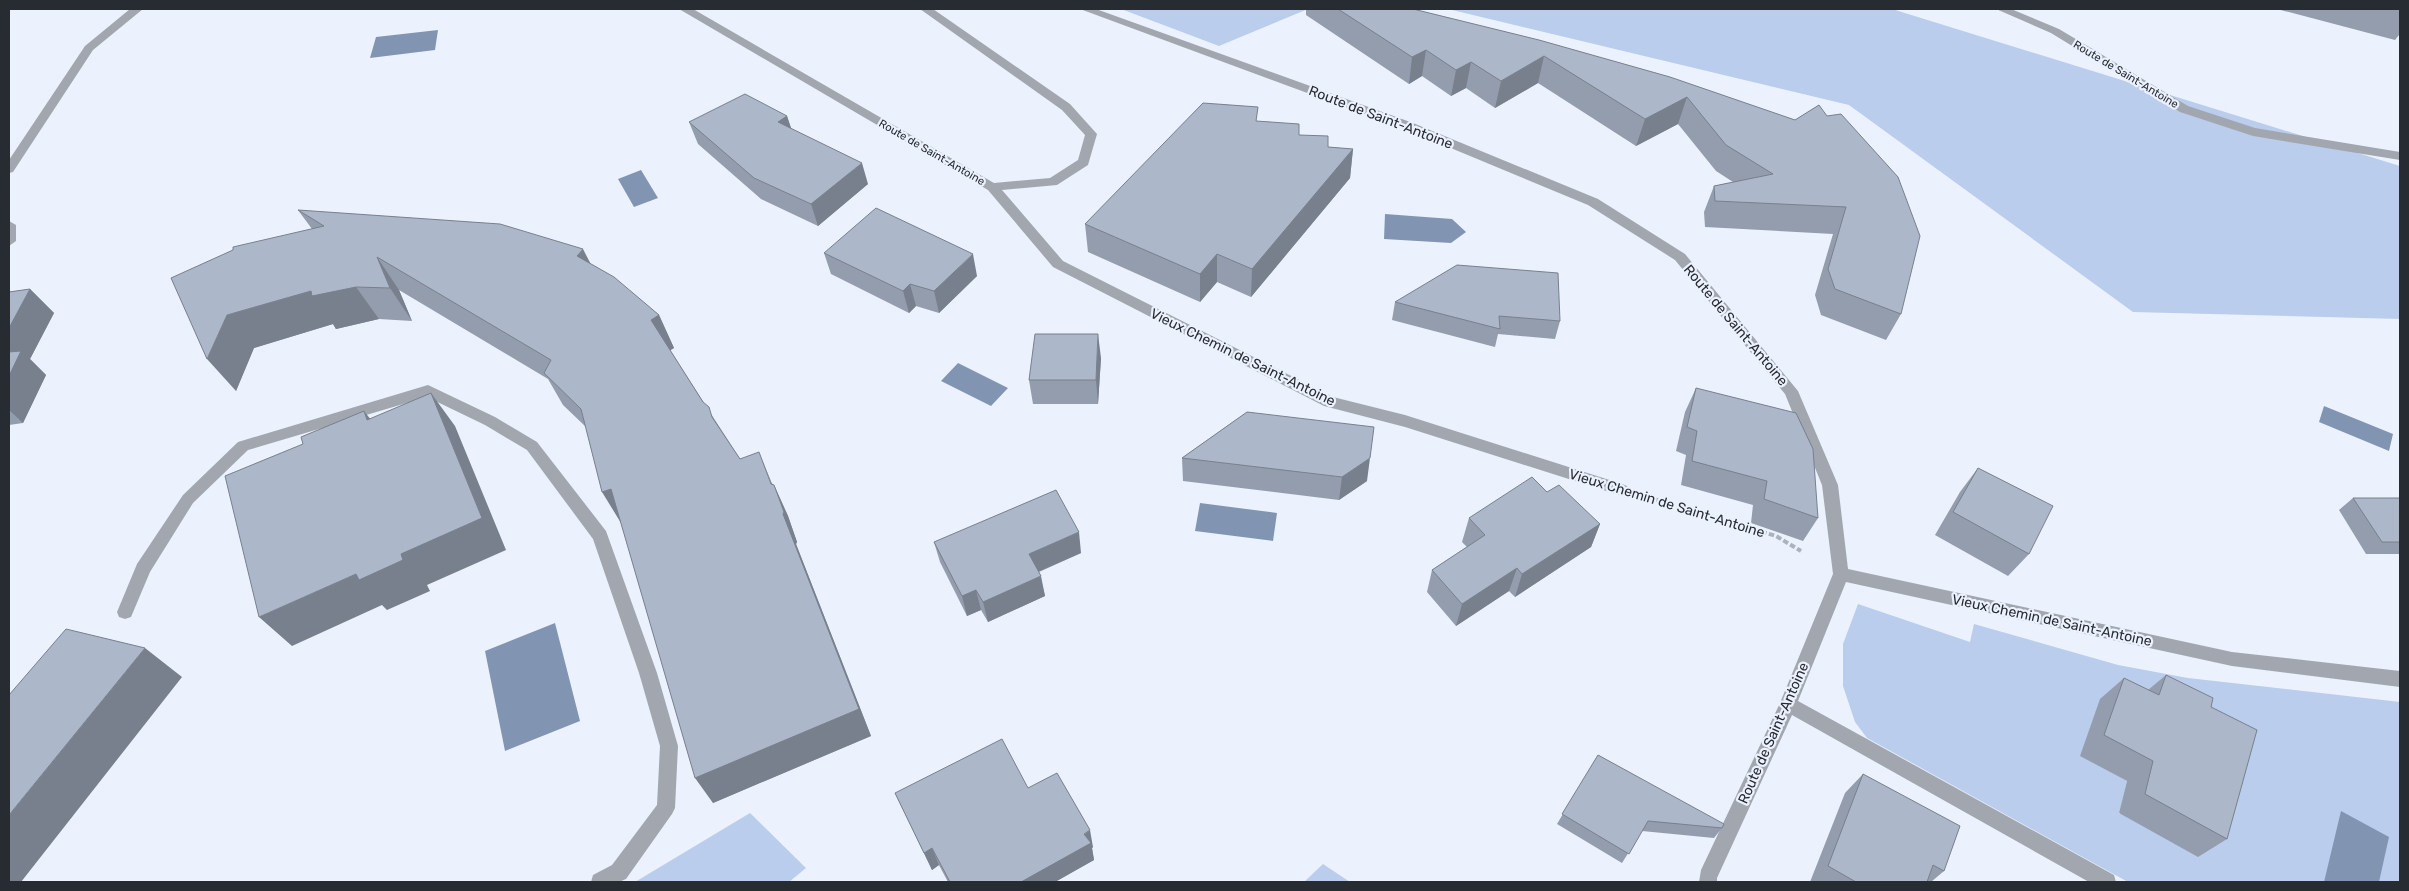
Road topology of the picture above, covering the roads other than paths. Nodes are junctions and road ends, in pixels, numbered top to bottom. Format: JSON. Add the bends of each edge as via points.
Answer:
{"nodes":[{"id":1,"x":137,"y":9,"type":"edge"},
{"id":2,"x":685,"y":9,"type":"edge"},
{"id":3,"x":926,"y":9,"type":"edge"},
{"id":4,"x":1086,"y":9,"type":"edge"},
{"id":5,"x":2002,"y":9,"type":"edge"},
{"id":6,"x":2398,"y":150,"type":"edge"},
{"id":7,"x":9,"y":169,"type":"edge"},
{"id":8,"x":992,"y":187,"type":"junction"},
{"id":9,"x":9,"y":225,"type":"edge"},
{"id":10,"x":9,"y":241,"type":"edge"},
{"id":11,"x":1622,"y":490,"type":"road end"},
{"id":12,"x":1841,"y":574,"type":"junction"},
{"id":13,"x":125,"y":612,"type":"dead end"},
{"id":14,"x":2400,"y":679,"type":"edge"},
{"id":15,"x":1788,"y":704,"type":"junction"},
{"id":16,"x":600,"y":882,"type":"edge"},
{"id":17,"x":1708,"y":882,"type":"edge"},
{"id":18,"x":2106,"y":882,"type":"edge"}],
"edges":[{"from":1,"to":7,"type":"street","via":[[89,48]]},
{"from":2,"to":8,"type":"street","name":"Route de Saint-Antoine"},
{"from":3,"to":8,"type":"street","name":"Route de Saint-Antoine","via":[[1066,107],[1091,134],[1084,162],[1053,182]]},
{"from":4,"to":12,"type":"street","name":"Route de Saint-Antoine","via":[[1409,126],[1584,198],[1680,257],[1791,391],[1830,485]]},
{"from":5,"to":6,"type":"street","name":"Route de Saint-Antoine","via":[[2055,31],[2184,109],[2253,132]]},
{"from":8,"to":11,"type":"street","name":"Vieux Chemin de Saint-Antoine","via":[[1058,264],[1328,402],[1405,421]]},
{"from":9,"to":10,"type":"street"},
{"from":12,"to":14,"type":"street","name":"Vieux Chemin de Saint-Antoine","via":[[2232,659]]},
{"from":12,"to":15,"type":"street","name":"Route de Saint-Antoine"},
{"from":13,"to":16,"type":"street","via":[[143,568],[188,499],[242,446],[428,391],[498,426],[532,446],[600,536],[648,673],[669,746],[666,808],[619,872]]},
{"from":15,"to":17,"type":"street","name":"Route de Saint-Antoine"},
{"from":15,"to":18,"type":"street"}]}
